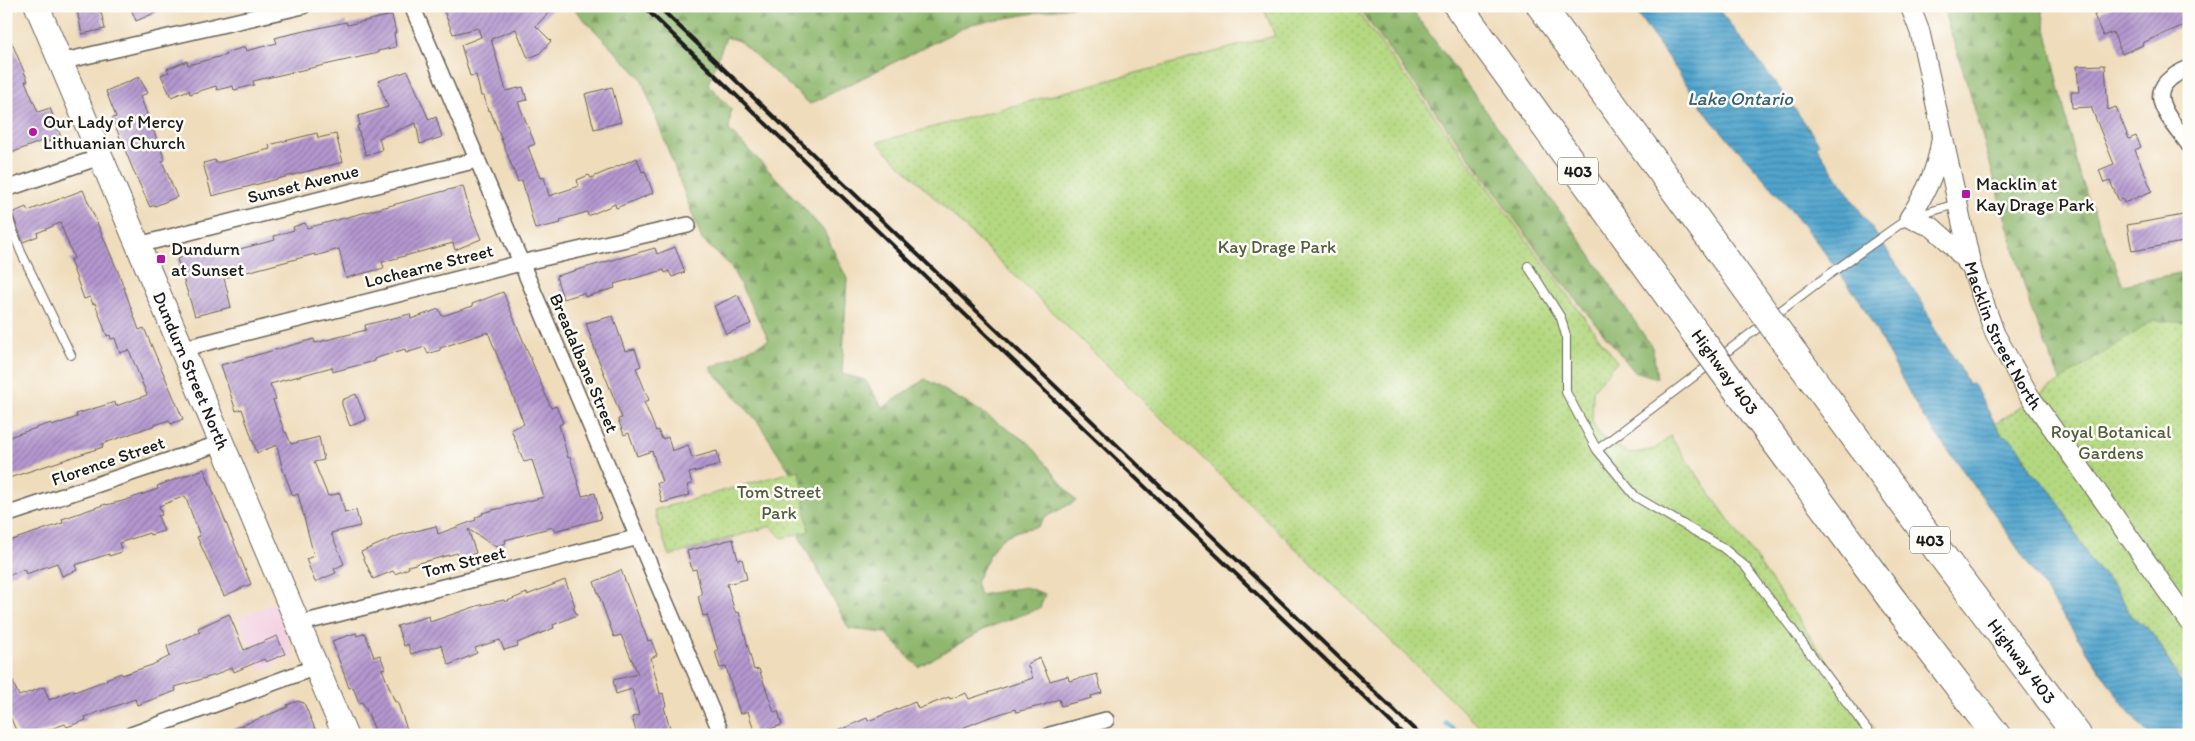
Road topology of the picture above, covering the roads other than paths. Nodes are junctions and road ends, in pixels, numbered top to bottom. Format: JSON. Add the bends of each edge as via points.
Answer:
{"nodes":[{"id":1,"x":37,"y":6,"type":"edge"},
{"id":2,"x":302,"y":6,"type":"edge"},
{"id":3,"x":412,"y":6,"type":"edge"},
{"id":4,"x":1458,"y":6,"type":"edge"},
{"id":5,"x":1541,"y":6,"type":"edge"},
{"id":6,"x":1910,"y":6,"type":"edge"},
{"id":7,"x":60,"y":62,"type":"junction"},
{"id":8,"x":2189,"y":68,"type":"edge"},
{"id":9,"x":1942,"y":130,"type":"junction"},
{"id":10,"x":2189,"y":146,"type":"edge"},
{"id":11,"x":100,"y":156,"type":"junction"},
{"id":12,"x":477,"y":160,"type":"junction"},
{"id":13,"x":6,"y":189,"type":"edge"},
{"id":14,"x":1958,"y":204,"type":"junction"},
{"id":15,"x":6,"y":213,"type":"edge"},
{"id":16,"x":1901,"y":224,"type":"junction"},
{"id":17,"x":688,"y":225,"type":"dead end"},
{"id":18,"x":138,"y":245,"type":"junction"},
{"id":19,"x":521,"y":262,"type":"junction"},
{"id":20,"x":1528,"y":266,"type":"dead end"},
{"id":21,"x":1972,"y":269,"type":"junction"},
{"id":22,"x":181,"y":349,"type":"junction"},
{"id":23,"x":71,"y":355,"type":"dead end"},
{"id":24,"x":221,"y":443,"type":"junction"},
{"id":25,"x":1597,"y":450,"type":"junction"},
{"id":26,"x":6,"y":515,"type":"edge"},
{"id":27,"x":639,"y":537,"type":"junction"},
{"id":28,"x":2189,"y":622,"type":"edge"},
{"id":29,"x":298,"y":624,"type":"junction"},
{"id":30,"x":316,"y":667,"type":"junction"},
{"id":31,"x":1106,"y":720,"type":"dead end"},
{"id":32,"x":131,"y":735,"type":"edge"},
{"id":33,"x":345,"y":735,"type":"edge"},
{"id":34,"x":722,"y":735,"type":"edge"},
{"id":35,"x":1050,"y":735,"type":"edge"},
{"id":36,"x":1871,"y":735,"type":"edge"},
{"id":37,"x":1996,"y":735,"type":"edge"},
{"id":38,"x":2077,"y":735,"type":"edge"}],
"edges":[{"from":1,"to":7,"type":"main road","name":"Dundurn Street North"},
{"from":2,"to":7,"type":"street"},
{"from":3,"to":12,"type":"street","name":"Breadalbane Street"},
{"from":4,"to":37,"type":"highway","name":"Highway 403","number":"403","bridge":true,"via":[[1733,384]]},
{"from":5,"to":38,"type":"highway","name":"Highway 403","number":"403","bridge":true,"via":[[1937,550]]},
{"from":6,"to":9,"type":"street","name":"Macklin Street North","via":[[1920,32]]},
{"from":7,"to":11,"type":"main road","name":"Dundurn Street North"},
{"from":8,"to":10,"type":"street","via":[[2172,74],[2165,82],[2160,99],[2163,109]]},
{"from":9,"to":14,"type":"street","name":"Macklin Street North"},
{"from":9,"to":16,"type":"street","via":[[1938,162],[1926,193]]},
{"from":11,"to":13,"type":"street"},
{"from":11,"to":18,"type":"main road","name":"Dundurn Street North"},
{"from":12,"to":18,"type":"street","name":"Sunset Avenue"},
{"from":12,"to":19,"type":"street","name":"Breadalbane Street"},
{"from":14,"to":16,"type":"lane"},
{"from":14,"to":21,"type":"street","name":"Macklin Street North"},
{"from":15,"to":23,"type":"lane","via":[[21,252]]},
{"from":16,"to":21,"type":"street","via":[[1932,227]]},
{"from":16,"to":25,"type":"lane","via":[[1820,281]]},
{"from":17,"to":19,"type":"street","name":"Lochearne Street"},
{"from":18,"to":22,"type":"main road","name":"Dundurn Street North"},
{"from":19,"to":22,"type":"street","name":"Lochearne Street"},
{"from":19,"to":27,"type":"street","name":"Breadalbane Street"},
{"from":20,"to":25,"type":"lane","via":[[1561,318],[1566,336],[1566,392]]},
{"from":21,"to":28,"type":"street","name":"Macklin Street North","via":[[1995,334],[2029,395]]},
{"from":22,"to":24,"type":"main road","name":"Dundurn Street North"},
{"from":24,"to":26,"type":"street","name":"Florence Street"},
{"from":24,"to":29,"type":"main road","name":"Dundurn Street North"},
{"from":25,"to":36,"type":"lane","via":[[1636,497],[1722,547],[1745,566]]},
{"from":27,"to":29,"type":"street","name":"Tom Street"},
{"from":27,"to":34,"type":"street","name":"Breadalbane Street"},
{"from":29,"to":30,"type":"main road","name":"Dundurn Street North"},
{"from":30,"to":32,"type":"street"},
{"from":30,"to":33,"type":"main road","name":"Dundurn Street North"},
{"from":31,"to":35,"type":"street"}]}
